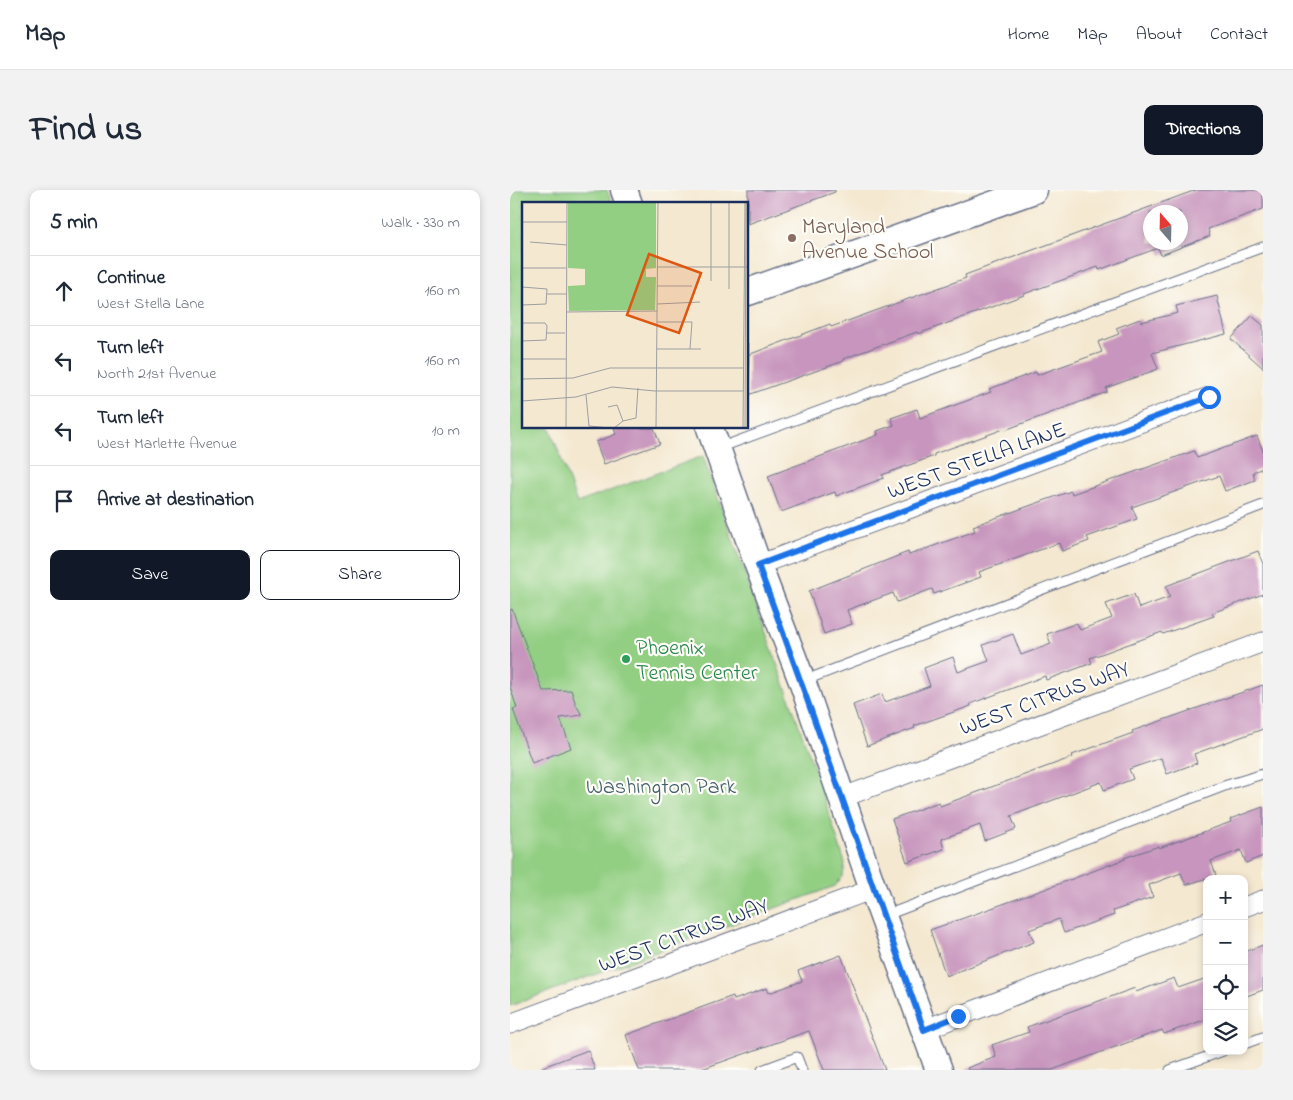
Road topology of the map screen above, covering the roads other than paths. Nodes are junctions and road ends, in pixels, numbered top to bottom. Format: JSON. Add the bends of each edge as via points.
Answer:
{"nodes":[{"id":1,"x":624,"y":190,"type":"edge"},
{"id":2,"x":1034,"y":190,"type":"edge"},
{"id":3,"x":628,"y":202,"type":"edge"},
{"id":4,"x":1263,"y":247,"type":"edge"},
{"id":5,"x":749,"y":292,"type":"edge"},
{"id":6,"x":1209,"y":397,"type":"dead end"},
{"id":7,"x":749,"y":426,"type":"edge"},
{"id":8,"x":740,"y":429,"type":"edge"},
{"id":9,"x":714,"y":438,"type":"edge"},
{"id":10,"x":1263,"y":505,"type":"edge"},
{"id":11,"x":758,"y":565,"type":"junction"},
{"id":12,"x":1263,"y":642,"type":"edge"},
{"id":13,"x":802,"y":681,"type":"junction"},
{"id":14,"x":1263,"y":774,"type":"edge"},
{"id":15,"x":841,"y":798,"type":"junction"},
{"id":16,"x":873,"y":889,"type":"junction"},
{"id":17,"x":1263,"y":900,"type":"edge"},
{"id":18,"x":1248,"y":906,"type":"edge"},
{"id":19,"x":883,"y":917,"type":"junction"},
{"id":20,"x":1203,"y":924,"type":"edge"},
{"id":21,"x":510,"y":1024,"type":"edge"},
{"id":22,"x":924,"y":1030,"type":"junction"},
{"id":23,"x":1263,"y":1037,"type":"edge"},
{"id":24,"x":1248,"y":1043,"type":"edge"},
{"id":25,"x":1212,"y":1055,"type":"edge"},
{"id":26,"x":762,"y":1070,"type":"edge"},
{"id":27,"x":802,"y":1070,"type":"edge"},
{"id":28,"x":939,"y":1070,"type":"edge"},
{"id":29,"x":1170,"y":1070,"type":"edge"}],
"edges":[{"from":1,"to":3,"type":"street"},
{"from":2,"to":5,"type":"street"},
{"from":4,"to":7,"type":"lane"},
{"from":6,"to":11,"type":"street","name":"WEST STELLA LANE"},
{"from":8,"to":9,"type":"lane"},
{"from":9,"to":11,"type":"street"},
{"from":10,"to":13,"type":"lane"},
{"from":11,"to":13,"type":"street"},
{"from":12,"to":15,"type":"street","name":"WEST CITRUS WAY"},
{"from":13,"to":15,"type":"street"},
{"from":14,"to":19,"type":"lane"},
{"from":15,"to":16,"type":"street"},
{"from":16,"to":19,"type":"street"},
{"from":16,"to":21,"type":"street","name":"WEST CITRUS WAY"},
{"from":17,"to":18,"type":"street"},
{"from":19,"to":22,"type":"street"},
{"from":20,"to":22,"type":"street"},
{"from":22,"to":28,"type":"street"},
{"from":23,"to":24,"type":"lane"},
{"from":25,"to":29,"type":"lane"},
{"from":26,"to":27,"type":"lane","via":[[797,1057]]}]}
